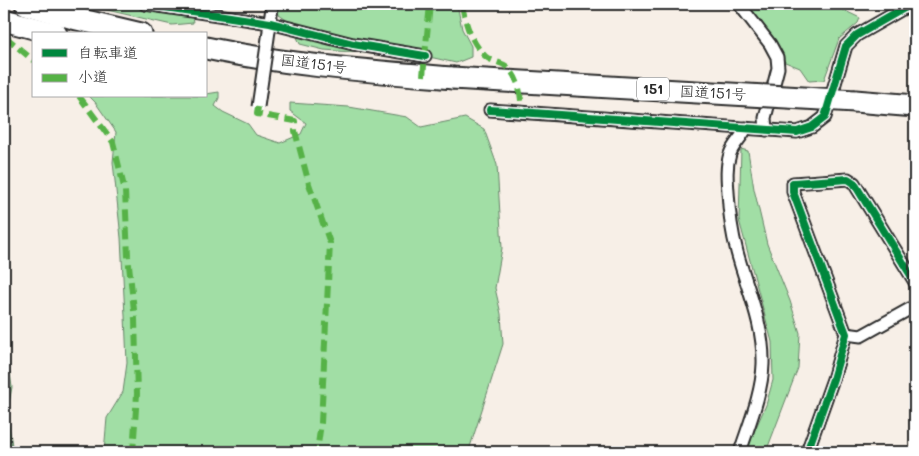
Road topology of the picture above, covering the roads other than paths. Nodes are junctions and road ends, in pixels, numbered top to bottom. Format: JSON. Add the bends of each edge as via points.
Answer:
{"nodes":[{"id":1,"x":26,"y":4,"type":"edge"},
{"id":2,"x":145,"y":4,"type":"edge"},
{"id":3,"x":739,"y":4,"type":"edge"},
{"id":4,"x":911,"y":4,"type":"edge"},
{"id":5,"x":272,"y":7,"type":"dead end"},
{"id":6,"x":4,"y":20,"type":"edge"},
{"id":7,"x":270,"y":27,"type":"junction"},
{"id":8,"x":49,"y":32,"type":"edge"},
{"id":9,"x":132,"y":32,"type":"edge"},
{"id":10,"x":208,"y":48,"type":"edge"},
{"id":11,"x":425,"y":56,"type":"dead end"},
{"id":12,"x":208,"y":62,"type":"edge"},
{"id":13,"x":452,"y":78,"type":"junction"},
{"id":14,"x":915,"y":106,"type":"edge"},
{"id":15,"x":258,"y":107,"type":"dead end"},
{"id":16,"x":490,"y":110,"type":"dead end"},
{"id":17,"x":746,"y":128,"type":"junction"},
{"id":18,"x":766,"y":130,"type":"junction"},
{"id":19,"x":915,"y":282,"type":"edge"},
{"id":20,"x":915,"y":306,"type":"edge"},
{"id":21,"x":846,"y":334,"type":"junction"},
{"id":22,"x":740,"y":452,"type":"edge"},
{"id":23,"x":807,"y":452,"type":"edge"}],
"edges":[{"from":1,"to":9,"type":"highway"},
{"from":2,"to":7,"type":"street"},
{"from":3,"to":18,"type":"street","via":[[777,57],[778,68],[765,118]]},
{"from":4,"to":18,"type":"street","via":[[856,35],[846,46],[825,117],[812,127],[797,132]]},
{"from":5,"to":7,"type":"street"},
{"from":6,"to":8,"type":"highway"},
{"from":7,"to":11,"type":"street"},
{"from":7,"to":15,"type":"street","bridge":true},
{"from":10,"to":13,"type":"highway","name":"国道151号","number":"151","via":[[325,67]]},
{"from":12,"to":13,"type":"highway","name":"国道151号","number":"151","via":[[324,76]]},
{"from":13,"to":14,"type":"highway","name":"国道151号","number":"151","bridge":true},
{"from":16,"to":17,"type":"street"},
{"from":17,"to":18,"type":"street"},
{"from":17,"to":22,"type":"street","via":[[729,155],[730,215],[737,252],[757,312],[763,364],[760,388]]},
{"from":19,"to":21,"type":"street","via":[[854,183],[848,179],[793,183],[793,192]]},
{"from":20,"to":21,"type":"street","via":[[861,336]]},
{"from":21,"to":23,"type":"street"}]}
